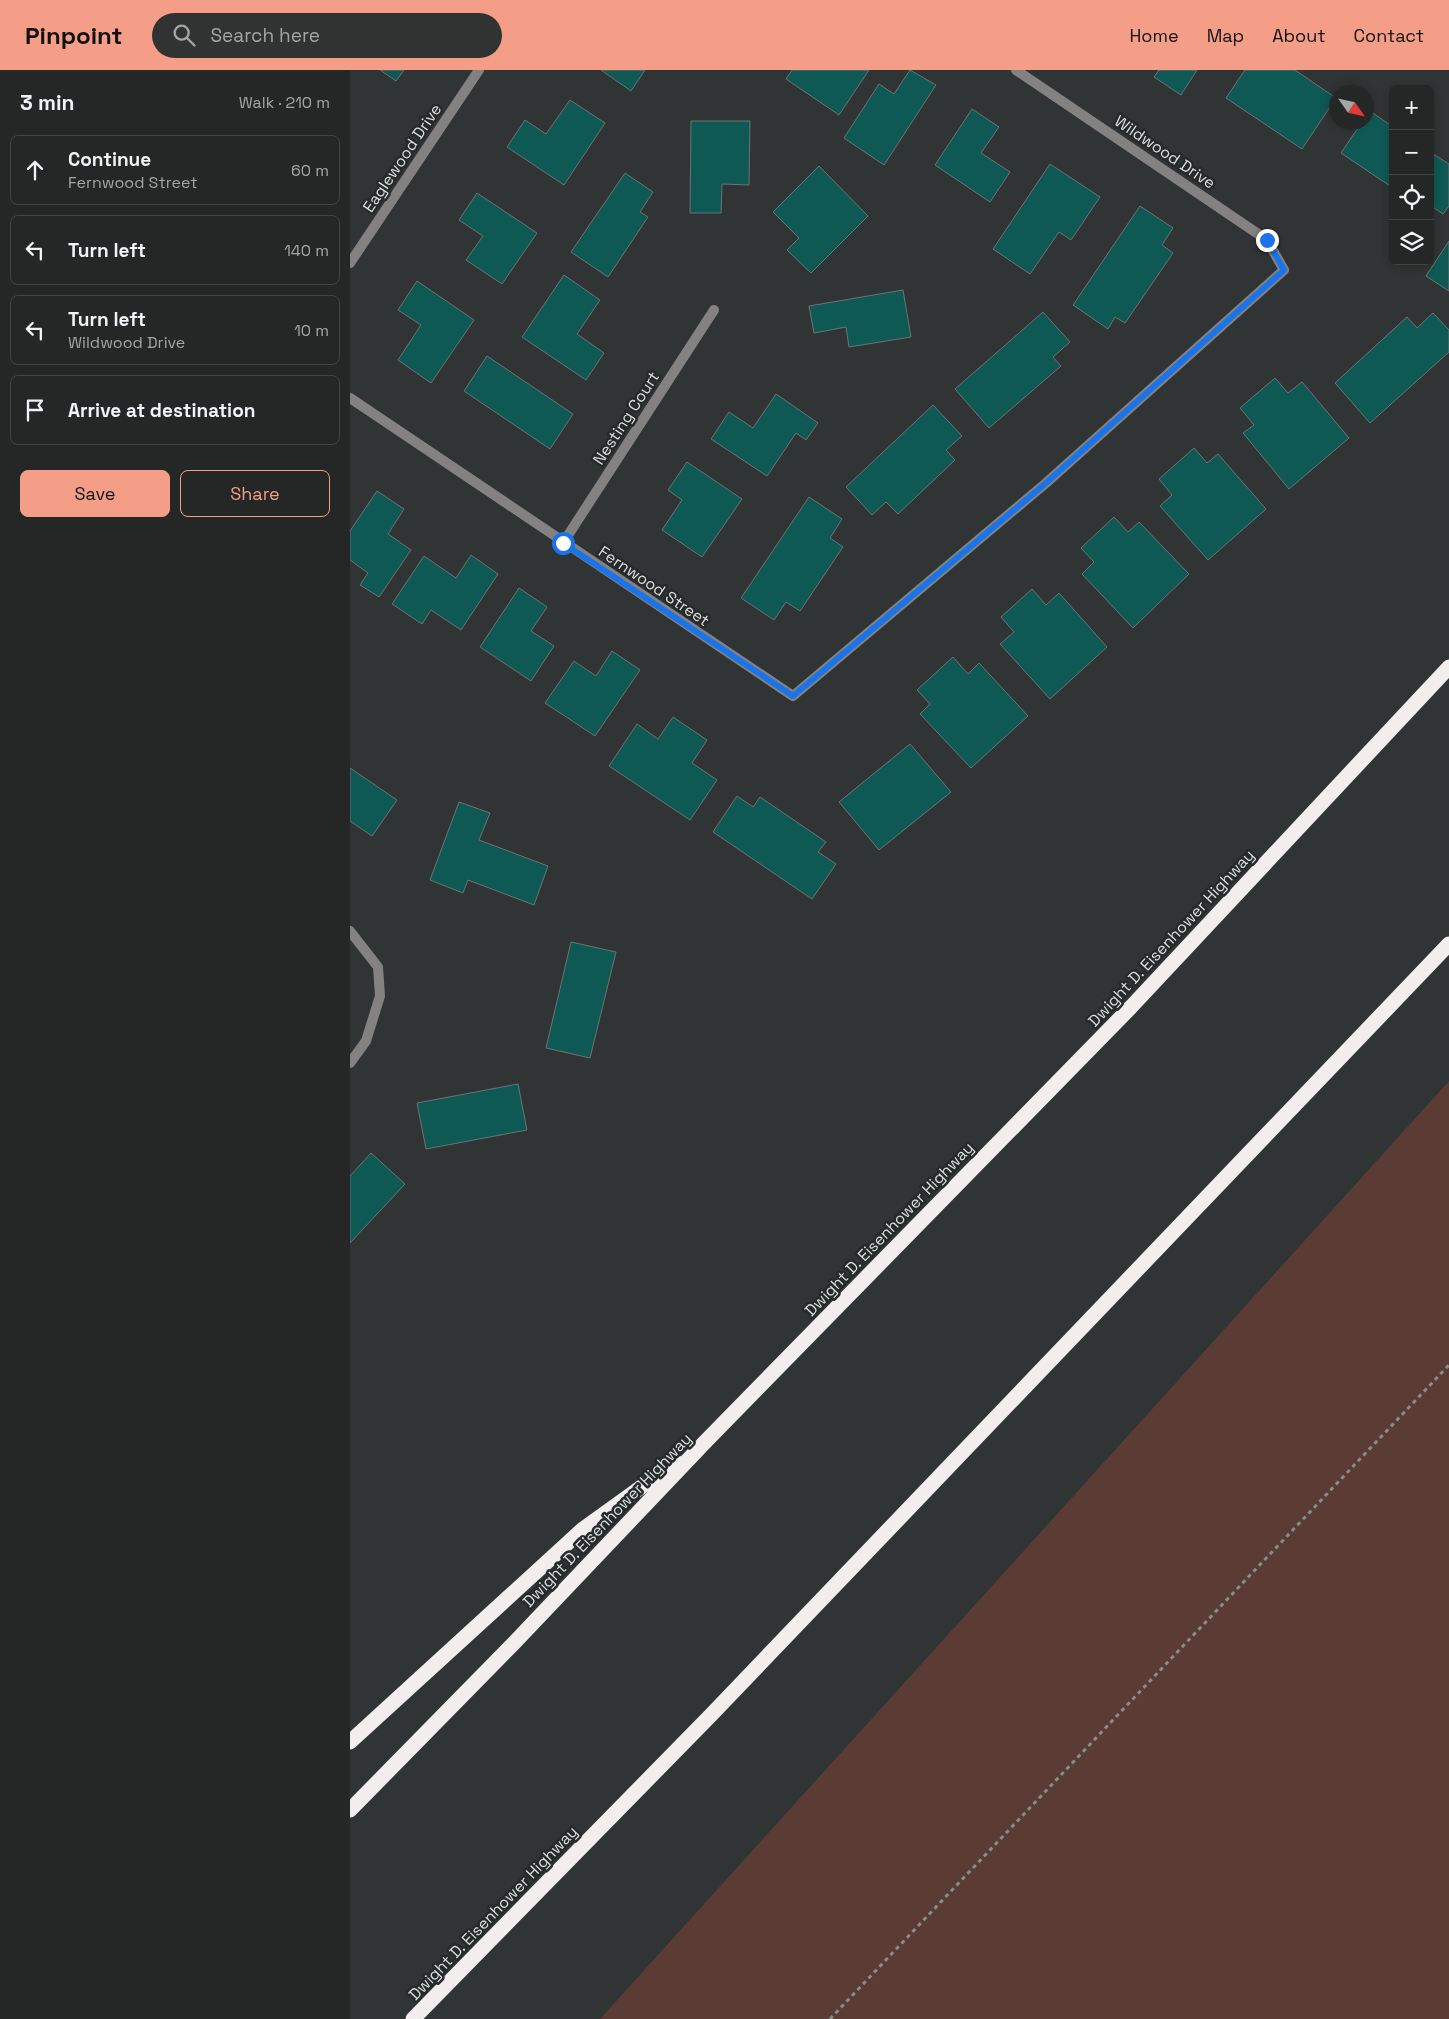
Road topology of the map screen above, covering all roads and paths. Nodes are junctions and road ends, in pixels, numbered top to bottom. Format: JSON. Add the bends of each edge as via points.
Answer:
{"nodes":[{"id":1,"x":479,"y":70,"type":"edge"},
{"id":2,"x":1016,"y":70,"type":"edge"},
{"id":3,"x":350,"y":263,"type":"edge"},
{"id":4,"x":714,"y":310,"type":"dead end"},
{"id":5,"x":350,"y":398,"type":"edge"},
{"id":6,"x":563,"y":543,"type":"junction"},
{"id":7,"x":1449,"y":667,"type":"edge"},
{"id":8,"x":793,"y":696,"type":"joint"},
{"id":9,"x":350,"y":931,"type":"edge"},
{"id":10,"x":1449,"y":944,"type":"edge"},
{"id":11,"x":350,"y":1062,"type":"edge"},
{"id":12,"x":1449,"y":1365,"type":"edge"},
{"id":13,"x":706,"y":1441,"type":"junction"},
{"id":14,"x":350,"y":1742,"type":"edge"},
{"id":15,"x":350,"y":1810,"type":"edge"},
{"id":16,"x":413,"y":2019,"type":"edge"},
{"id":17,"x":830,"y":2019,"type":"edge"}],
"edges":[{"from":1,"to":3,"type":"street","name":"Eaglewood Drive"},
{"from":2,"to":8,"type":"street","name":"Wildwood Drive","via":[[1267,240],[1284,270],[1046,483]]},
{"from":4,"to":6,"type":"street","name":"Nesting Court"},
{"from":5,"to":6,"type":"street","name":"Fernwood Street"},
{"from":6,"to":8,"type":"street","name":"Fernwood Street"},
{"from":7,"to":13,"type":"highway","name":"Dwight D. Eisenhower Highway","via":[[1131,1006]]},
{"from":9,"to":11,"type":"street","via":[[378,967],[380,996],[366,1041]]},
{"from":10,"to":16,"type":"highway","name":"Dwight D. Eisenhower Highway","via":[[711,1715]]},
{"from":12,"to":17,"type":"path"},
{"from":13,"to":14,"type":"highway","via":[[584,1529]]},
{"from":13,"to":15,"type":"highway","name":"Dwight D. Eisenhower Highway"}]}
